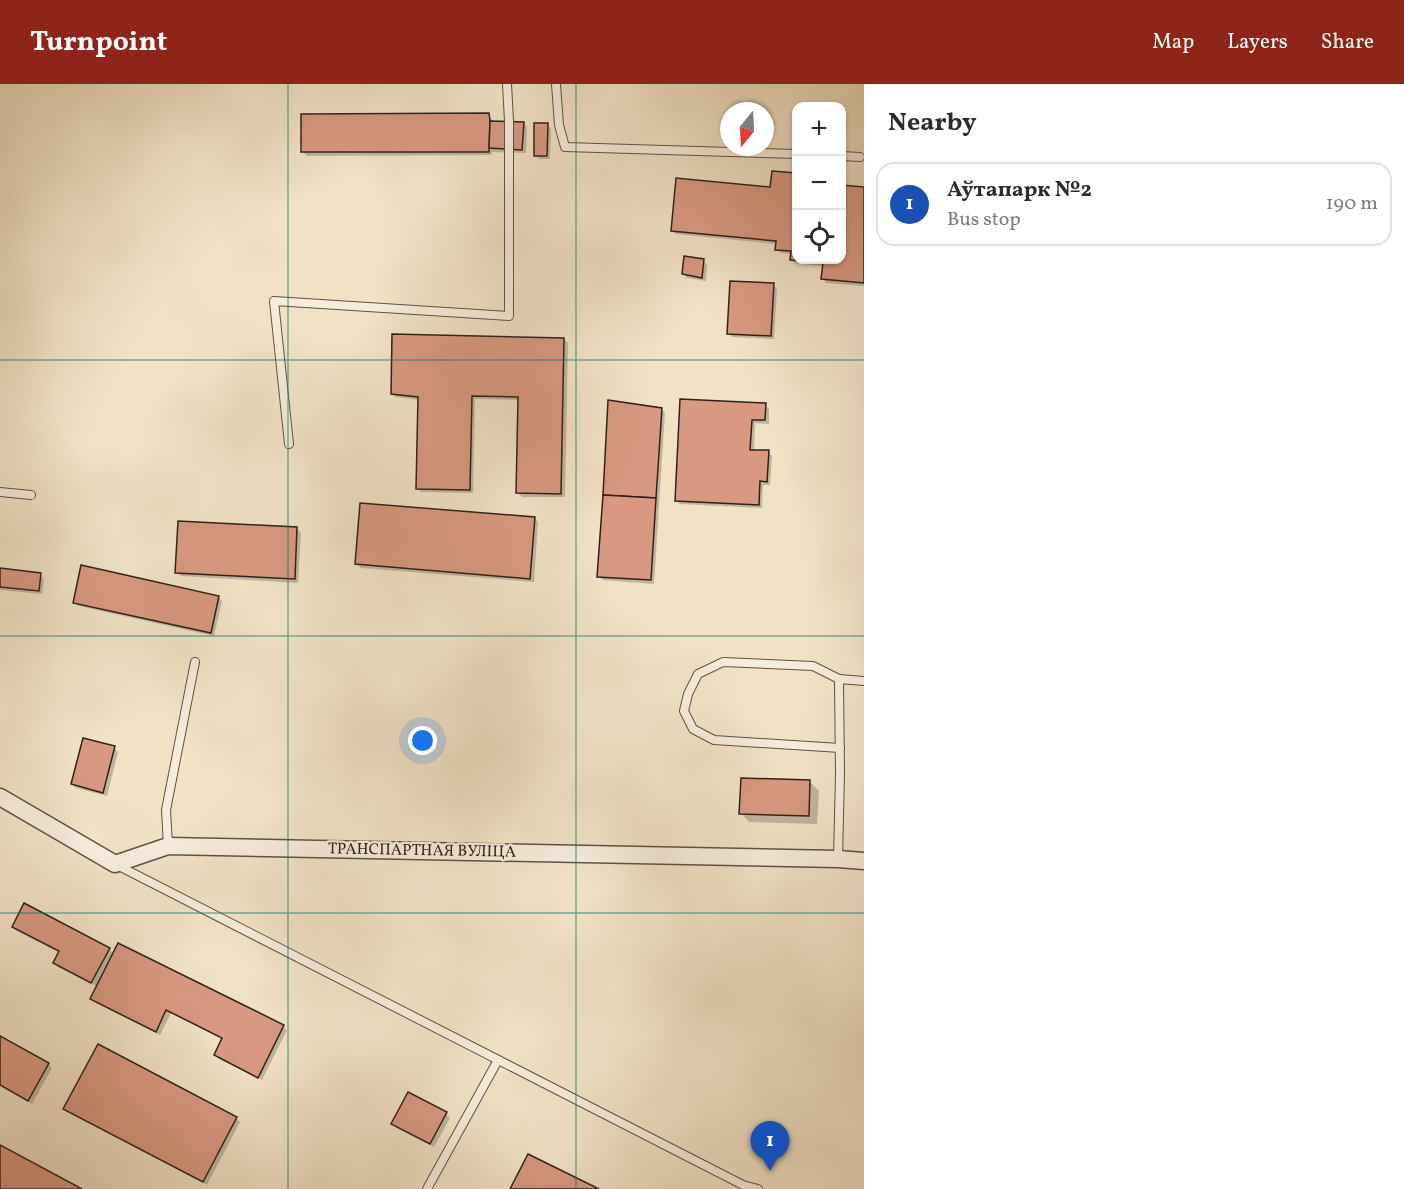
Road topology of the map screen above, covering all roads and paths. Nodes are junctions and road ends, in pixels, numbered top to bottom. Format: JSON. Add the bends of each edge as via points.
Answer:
{"nodes":[{"id":1,"x":507,"y":84,"type":"edge"},
{"id":2,"x":556,"y":84,"type":"edge"},
{"id":3,"x":792,"y":154,"type":"edge"},
{"id":4,"x":846,"y":156,"type":"edge"},
{"id":5,"x":860,"y":157,"type":"dead end"},
{"id":6,"x":289,"y":444,"type":"dead end"},
{"id":7,"x":0,"y":492,"type":"edge"},
{"id":8,"x":31,"y":495,"type":"dead end"},
{"id":9,"x":195,"y":662,"type":"dead end"},
{"id":10,"x":839,"y":679,"type":"junction"},
{"id":11,"x":864,"y":681,"type":"edge"},
{"id":12,"x":840,"y":748,"type":"junction"},
{"id":13,"x":0,"y":796,"type":"edge"},
{"id":14,"x":168,"y":846,"type":"junction"},
{"id":15,"x":838,"y":860,"type":"junction"},
{"id":16,"x":864,"y":861,"type":"edge"},
{"id":17,"x":115,"y":864,"type":"junction"},
{"id":18,"x":498,"y":1060,"type":"junction"},
{"id":19,"x":744,"y":1187,"type":"edge"},
{"id":20,"x":427,"y":1189,"type":"edge"},
{"id":21,"x":758,"y":1189,"type":"edge"}],
"edges":[{"from":1,"to":6,"type":"lane","via":[[509,316],[274,301]]},
{"from":2,"to":3,"type":"lane","via":[[565,147]]},
{"from":4,"to":5,"type":"lane"},
{"from":7,"to":8,"type":"lane"},
{"from":9,"to":14,"type":"lane","via":[[166,810]]},
{"from":10,"to":11,"type":"lane"},
{"from":10,"to":12,"type":"lane"},
{"from":10,"to":12,"type":"lane","via":[[813,666],[723,662],[699,674],[684,711],[693,729],[714,740]]},
{"from":12,"to":15,"type":"lane"},
{"from":13,"to":17,"type":"street"},
{"from":14,"to":15,"type":"street","name":"ТРАНСПАРТНАЯ ВУЛІЦА"},
{"from":14,"to":17,"type":"street","name":"ТРАНСПАРТНАЯ ВУЛІЦА"},
{"from":15,"to":16,"type":"street","name":"ТРАНСПАРТНАЯ ВУЛІЦА"},
{"from":17,"to":18,"type":"lane"},
{"from":18,"to":19,"type":"lane"},
{"from":18,"to":20,"type":"lane"},
{"from":19,"to":21,"type":"lane"}]}
